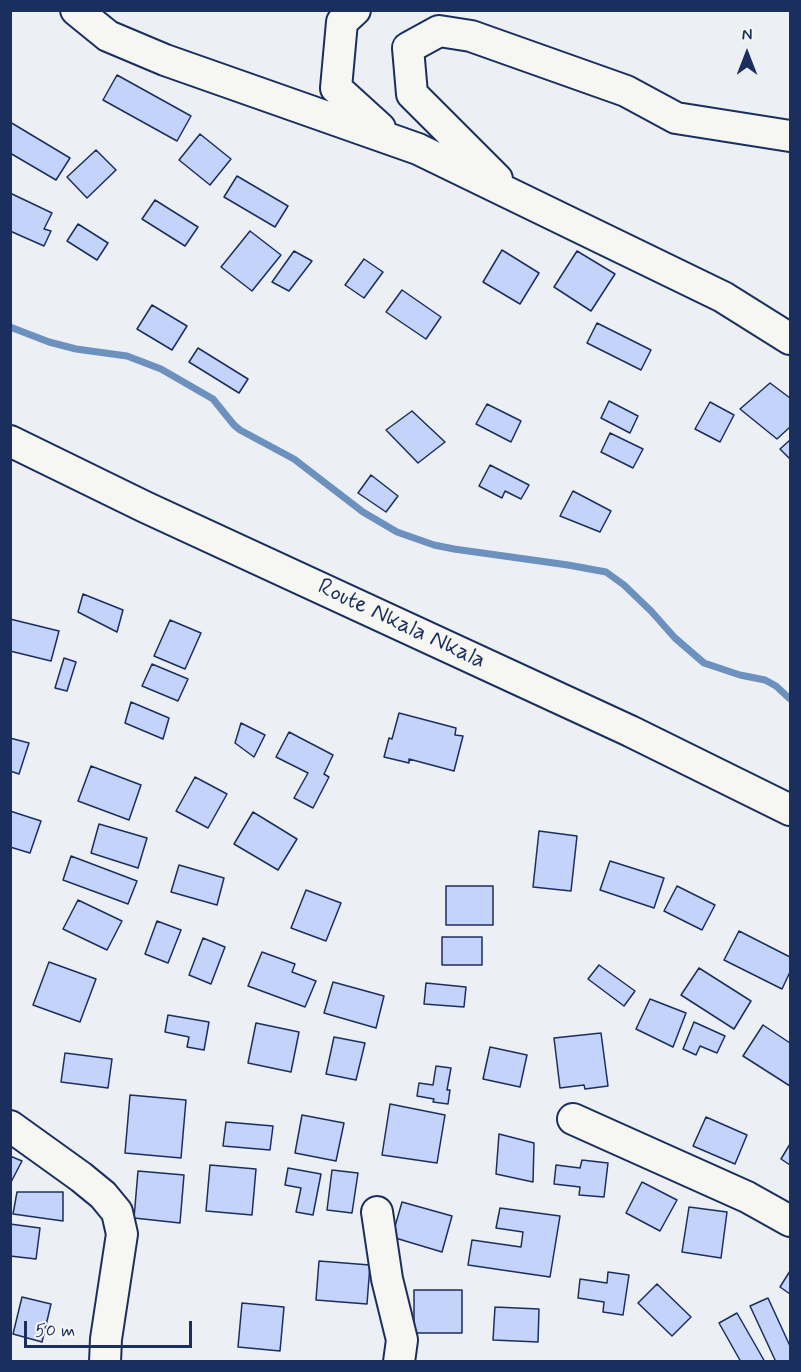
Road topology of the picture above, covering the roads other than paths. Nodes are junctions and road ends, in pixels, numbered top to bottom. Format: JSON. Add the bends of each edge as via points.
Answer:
{"nodes":[{"id":1,"x":76,"y":10,"type":"edge"},
{"id":2,"x":355,"y":10,"type":"edge"},
{"id":3,"x":790,"y":136,"type":"edge"},
{"id":4,"x":394,"y":140,"type":"junction"},
{"id":5,"x":514,"y":196,"type":"junction"},
{"id":6,"x":790,"y":339,"type":"edge"},
{"id":7,"x":10,"y":441,"type":"edge"},
{"id":8,"x":790,"y":810,"type":"edge"},
{"id":9,"x":573,"y":1119,"type":"dead end"},
{"id":10,"x":10,"y":1126,"type":"edge"},
{"id":11,"x":377,"y":1212,"type":"dead end"},
{"id":12,"x":790,"y":1221,"type":"edge"},
{"id":13,"x":105,"y":1362,"type":"edge"},
{"id":14,"x":399,"y":1362,"type":"edge"}],
"edges":[{"from":1,"to":4,"type":"street","via":[[108,36],[165,60]]},
{"from":2,"to":4,"type":"street","via":[[342,22],[336,88]]},
{"from":3,"to":5,"type":"street","via":[[676,118],[626,91],[471,36],[439,31],[408,48],[412,94]]},
{"from":4,"to":5,"type":"street"},
{"from":5,"to":6,"type":"street","via":[[723,297]]},
{"from":7,"to":8,"type":"street","name":"Route Nkala Nkala"},
{"from":9,"to":12,"type":"street","via":[[747,1197]]},
{"from":10,"to":13,"type":"street","via":[[81,1177],[117,1212],[122,1234]]},
{"from":11,"to":14,"type":"street","via":[[402,1340]]}]}
